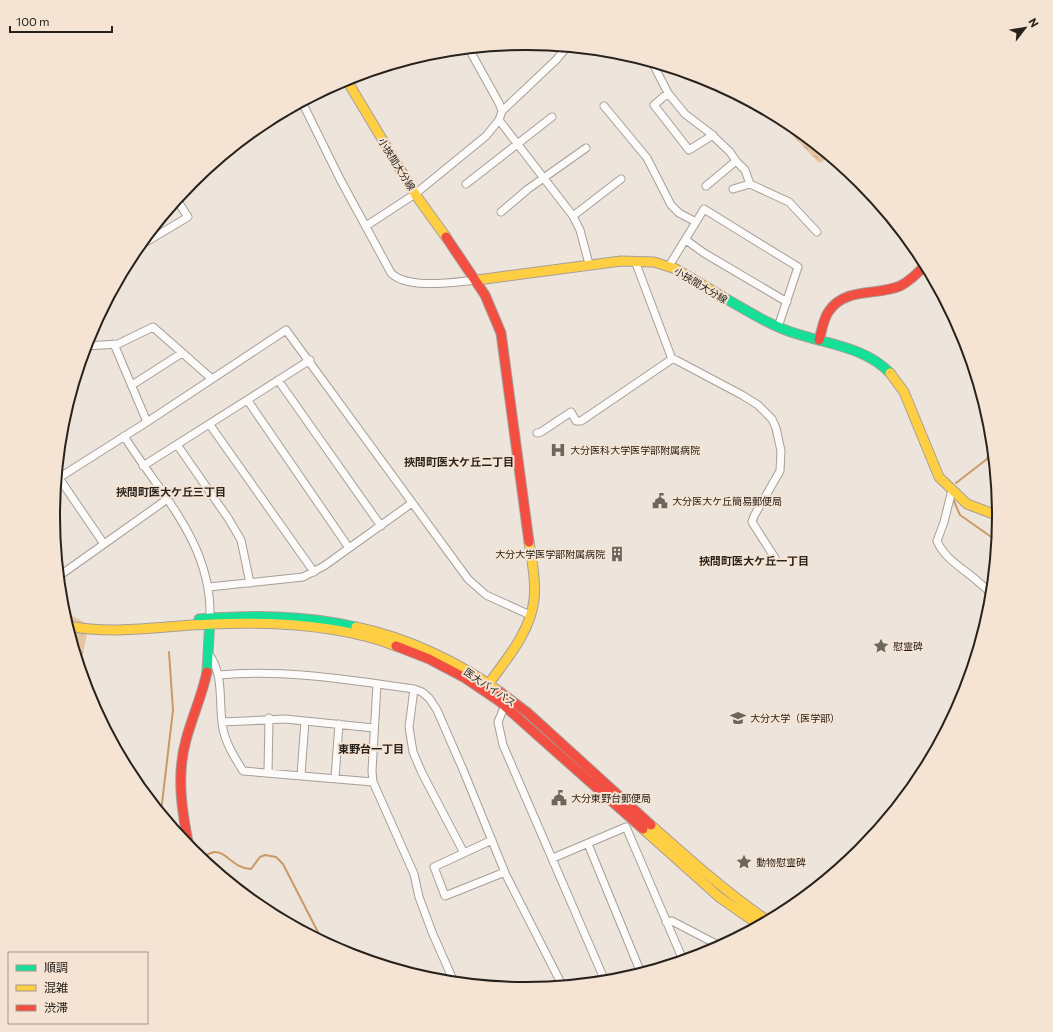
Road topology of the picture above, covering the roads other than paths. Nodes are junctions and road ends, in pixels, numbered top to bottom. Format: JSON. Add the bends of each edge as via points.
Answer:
{"nodes":[{"id":1,"x":563,"y":52,"type":"edge"},
{"id":2,"x":472,"y":53,"type":"edge"},
{"id":3,"x":656,"y":69,"type":"edge"},
{"id":4,"x":349,"y":85,"type":"edge"},
{"id":5,"x":668,"y":92,"type":"junction"},
{"id":6,"x":304,"y":106,"type":"edge"},
{"id":7,"x":604,"y":106,"type":"dead end"},
{"id":8,"x":502,"y":111,"type":"junction"},
{"id":9,"x":552,"y":117,"type":"dead end"},
{"id":10,"x":499,"y":120,"type":"junction"},
{"id":11,"x":713,"y":136,"type":"junction"},
{"id":12,"x":518,"y":144,"type":"junction"},
{"id":13,"x":586,"y":148,"type":"dead end"},
{"id":14,"x":736,"y":161,"type":"junction"},
{"id":15,"x":545,"y":179,"type":"junction"},
{"id":16,"x":621,"y":179,"type":"dead end"},
{"id":17,"x":466,"y":184,"type":"dead end"},
{"id":18,"x":750,"y":184,"type":"junction"},
{"id":19,"x":706,"y":186,"type":"dead end"},
{"id":20,"x":733,"y":189,"type":"dead end"},
{"id":21,"x":415,"y":194,"type":"junction"},
{"id":22,"x":180,"y":205,"type":"edge"},
{"id":23,"x":501,"y":212,"type":"dead end"},
{"id":24,"x":573,"y":216,"type":"junction"},
{"id":25,"x":696,"y":222,"type":"junction"},
{"id":26,"x":366,"y":226,"type":"junction"},
{"id":27,"x":817,"y":232,"type":"dead end"},
{"id":28,"x":152,"y":238,"type":"edge"},
{"id":29,"x":686,"y":240,"type":"junction"},
{"id":30,"x":635,"y":261,"type":"junction"},
{"id":31,"x":589,"y":264,"type":"junction"},
{"id":32,"x":669,"y":266,"type":"junction"},
{"id":33,"x":921,"y":269,"type":"edge"},
{"id":34,"x":477,"y":280,"type":"junction"},
{"id":35,"x":787,"y":302,"type":"junction"},
{"id":36,"x":778,"y":327,"type":"junction"},
{"id":37,"x":819,"y":340,"type":"junction"},
{"id":38,"x":114,"y":344,"type":"junction"},
{"id":39,"x":93,"y":345,"type":"edge"},
{"id":40,"x":182,"y":353,"type":"junction"},
{"id":41,"x":672,"y":359,"type":"junction"},
{"id":42,"x":310,"y":360,"type":"junction"},
{"id":43,"x":212,"y":379,"type":"junction"},
{"id":44,"x":278,"y":380,"type":"junction"},
{"id":45,"x":132,"y":385,"type":"junction"},
{"id":46,"x":248,"y":401,"type":"junction"},
{"id":47,"x":147,"y":422,"type":"junction"},
{"id":48,"x":210,"y":425,"type":"junction"},
{"id":49,"x":537,"y":433,"type":"dead end"},
{"id":50,"x":124,"y":436,"type":"junction"},
{"id":51,"x":178,"y":446,"type":"junction"},
{"id":52,"x":143,"y":466,"type":"junction"},
{"id":53,"x":62,"y":475,"type":"edge"},
{"id":54,"x":61,"y":483,"type":"edge"},
{"id":55,"x":952,"y":490,"type":"junction"},
{"id":56,"x":166,"y":500,"type":"junction"},
{"id":57,"x":412,"y":503,"type":"junction"},
{"id":58,"x":992,"y":513,"type":"edge"},
{"id":59,"x":381,"y":526,"type":"junction"},
{"id":60,"x":104,"y":544,"type":"junction"},
{"id":61,"x":349,"y":548,"type":"junction"},
{"id":62,"x":775,"y":558,"type":"dead end"},
{"id":63,"x":314,"y":572,"type":"junction"},
{"id":64,"x":64,"y":573,"type":"edge"},
{"id":65,"x":250,"y":583,"type":"junction"},
{"id":66,"x":209,"y":587,"type":"junction"},
{"id":67,"x":987,"y":589,"type":"edge"},
{"id":68,"x":530,"y":615,"type":"junction"},
{"id":69,"x":210,"y":621,"type":"junction"},
{"id":70,"x":74,"y":627,"type":"edge"},
{"id":71,"x":209,"y":654,"type":"junction"},
{"id":72,"x":219,"y":675,"type":"junction"},
{"id":73,"x":378,"y":684,"type":"junction"},
{"id":74,"x":487,"y":687,"type":"junction"},
{"id":75,"x":414,"y":689,"type":"junction"},
{"id":76,"x":505,"y":705,"type":"junction"},
{"id":77,"x":269,"y":718,"type":"junction"},
{"id":78,"x":305,"y":721,"type":"junction"},
{"id":79,"x":222,"y":722,"type":"junction"},
{"id":80,"x":339,"y":724,"type":"junction"},
{"id":81,"x":374,"y":728,"type":"junction"},
{"id":82,"x":268,"y":773,"type":"junction"},
{"id":83,"x":301,"y":774,"type":"junction"},
{"id":84,"x":335,"y":778,"type":"junction"},
{"id":85,"x":373,"y":782,"type":"junction"},
{"id":86,"x":186,"y":834,"type":"edge"},
{"id":87,"x":492,"y":840,"type":"junction"},
{"id":88,"x":588,"y":844,"type":"junction"},
{"id":89,"x":464,"y":853,"type":"junction"},
{"id":90,"x":553,"y":858,"type":"junction"},
{"id":91,"x":505,"y":872,"type":"junction"},
{"id":92,"x":763,"y":917,"type":"edge"},
{"id":93,"x":666,"y":922,"type":"junction"},
{"id":94,"x":755,"y":922,"type":"edge"},
{"id":95,"x":714,"y":943,"type":"edge"},
{"id":96,"x":681,"y":955,"type":"edge"},
{"id":97,"x":639,"y":968,"type":"edge"},
{"id":98,"x":451,"y":976,"type":"edge"},
{"id":99,"x":602,"y":976,"type":"edge"},
{"id":100,"x":559,"y":981,"type":"edge"}],
"edges":[{"from":1,"to":8,"type":"street"},
{"from":2,"to":8,"type":"street"},
{"from":3,"to":5,"type":"street"},
{"from":4,"to":21,"type":"main road","name":"小挾間大分線"},
{"from":5,"to":11,"type":"street","via":[[685,114]]},
{"from":5,"to":11,"type":"street","via":[[654,105],[689,150]]},
{"from":6,"to":26,"type":"street"},
{"from":7,"to":25,"type":"street","via":[[647,158],[671,205],[679,213]]},
{"from":8,"to":10,"type":"street"},
{"from":9,"to":12,"type":"street"},
{"from":10,"to":12,"type":"street"},
{"from":10,"to":21,"type":"street","via":[[486,136]]},
{"from":11,"to":14,"type":"street"},
{"from":12,"to":15,"type":"street"},
{"from":12,"to":17,"type":"street"},
{"from":13,"to":15,"type":"street"},
{"from":14,"to":18,"type":"street","via":[[745,170]]},
{"from":14,"to":19,"type":"street"},
{"from":15,"to":23,"type":"street","via":[[528,189]]},
{"from":15,"to":24,"type":"street"},
{"from":16,"to":24,"type":"street"},
{"from":18,"to":20,"type":"street"},
{"from":18,"to":27,"type":"street","via":[[789,202]]},
{"from":21,"to":26,"type":"street"},
{"from":21,"to":34,"type":"main road","name":"小挾間大分線"},
{"from":22,"to":28,"type":"street","via":[[188,218]]},
{"from":24,"to":31,"type":"street","via":[[580,230]]},
{"from":25,"to":29,"type":"street"},
{"from":25,"to":35,"type":"street","via":[[704,209],[798,267]]},
{"from":26,"to":34,"type":"street","via":[[396,278],[425,284]]},
{"from":29,"to":32,"type":"street"},
{"from":29,"to":35,"type":"street"},
{"from":30,"to":31,"type":"main road","name":"小挾間大分線"},
{"from":30,"to":32,"type":"main road","name":"小挾間大分線"},
{"from":30,"to":41,"type":"street"},
{"from":31,"to":34,"type":"main road","name":"小挾間大分線"},
{"from":32,"to":36,"type":"main road","name":"小挾間大分線","via":[[752,315]]},
{"from":33,"to":37,"type":"main road","via":[[913,278],[899,286],[884,291],[850,294],[837,301],[828,311]]},
{"from":34,"to":68,"type":"main road","via":[[493,309],[505,352],[534,582]]},
{"from":35,"to":36,"type":"street"},
{"from":36,"to":37,"type":"main road","name":"小挾間大分線"},
{"from":37,"to":55,"type":"main road","name":"小挾間大分線","via":[[860,352],[889,372],[904,392],[939,477]]},
{"from":38,"to":39,"type":"street"},
{"from":38,"to":40,"type":"street","via":[[153,328]]},
{"from":38,"to":45,"type":"street"},
{"from":40,"to":43,"type":"street"},
{"from":40,"to":45,"type":"street"},
{"from":41,"to":49,"type":"street","via":[[581,421],[576,421],[571,412]]},
{"from":41,"to":62,"type":"street","via":[[758,405],[772,419],[781,451],[780,471],[752,522]]},
{"from":42,"to":43,"type":"street","via":[[286,330]]},
{"from":42,"to":44,"type":"street"},
{"from":42,"to":57,"type":"street"},
{"from":43,"to":47,"type":"street"},
{"from":44,"to":46,"type":"street"},
{"from":44,"to":59,"type":"street"},
{"from":45,"to":47,"type":"street"},
{"from":46,"to":48,"type":"street"},
{"from":46,"to":61,"type":"street"},
{"from":47,"to":50,"type":"street"},
{"from":48,"to":51,"type":"street"},
{"from":48,"to":63,"type":"street"},
{"from":50,"to":52,"type":"street"},
{"from":50,"to":53,"type":"street"},
{"from":51,"to":52,"type":"street"},
{"from":51,"to":65,"type":"street","via":[[241,540]]},
{"from":52,"to":56,"type":"street"},
{"from":54,"to":60,"type":"street"},
{"from":55,"to":58,"type":"main road","name":"小挾間大分線","via":[[967,504]]},
{"from":55,"to":67,"type":"street","via":[[937,541],[958,567]]},
{"from":56,"to":60,"type":"street"},
{"from":56,"to":66,"type":"street","via":[[190,534],[203,563]]},
{"from":57,"to":59,"type":"street"},
{"from":57,"to":68,"type":"street","via":[[472,584],[486,595]]},
{"from":59,"to":61,"type":"street"},
{"from":60,"to":64,"type":"street"},
{"from":61,"to":63,"type":"street"},
{"from":63,"to":65,"type":"street","via":[[303,577]]},
{"from":65,"to":66,"type":"street"},
{"from":66,"to":69,"type":"street"},
{"from":68,"to":74,"type":"main road"},
{"from":69,"to":70,"type":"main road","name":"医大バイパス","via":[[179,621],[142,629],[100,631]]},
{"from":69,"to":71,"type":"main road"},
{"from":69,"to":74,"type":"main road","name":"医大バイパス","via":[[282,624],[355,633],[417,654]]},
{"from":71,"to":72,"type":"street"},
{"from":71,"to":86,"type":"main road","via":[[205,682],[186,740],[180,771],[181,807]]},
{"from":72,"to":73,"type":"street","via":[[277,674]]},
{"from":72,"to":79,"type":"street"},
{"from":73,"to":75,"type":"street"},
{"from":73,"to":81,"type":"street"},
{"from":74,"to":76,"type":"main road","name":"医大バイパス"},
{"from":74,"to":92,"type":"main road","name":"医大バイパス","via":[[542,726],[703,872]]},
{"from":75,"to":87,"type":"street","via":[[429,698],[437,710]]},
{"from":75,"to":89,"type":"street","via":[[409,727],[413,752]]},
{"from":76,"to":90,"type":"street","via":[[498,718],[498,730]]},
{"from":76,"to":94,"type":"main road","name":"医大バイパス","via":[[708,887]]},
{"from":77,"to":78,"type":"street"},
{"from":77,"to":79,"type":"street"},
{"from":77,"to":82,"type":"street"},
{"from":78,"to":80,"type":"street"},
{"from":78,"to":83,"type":"street"},
{"from":79,"to":82,"type":"street","via":[[227,742],[243,771]]},
{"from":80,"to":81,"type":"street"},
{"from":80,"to":84,"type":"street"},
{"from":81,"to":85,"type":"street"},
{"from":82,"to":83,"type":"street"},
{"from":83,"to":84,"type":"street"},
{"from":84,"to":85,"type":"street"},
{"from":85,"to":98,"type":"street","via":[[414,874],[419,897]]},
{"from":87,"to":89,"type":"street"},
{"from":87,"to":91,"type":"street"},
{"from":88,"to":90,"type":"street"},
{"from":88,"to":93,"type":"street","via":[[626,827]]},
{"from":88,"to":97,"type":"street"},
{"from":89,"to":91,"type":"street","via":[[434,867],[445,896]]},
{"from":90,"to":99,"type":"street"},
{"from":91,"to":100,"type":"street"},
{"from":93,"to":95,"type":"street","via":[[672,921]]},
{"from":93,"to":96,"type":"street"}]}
